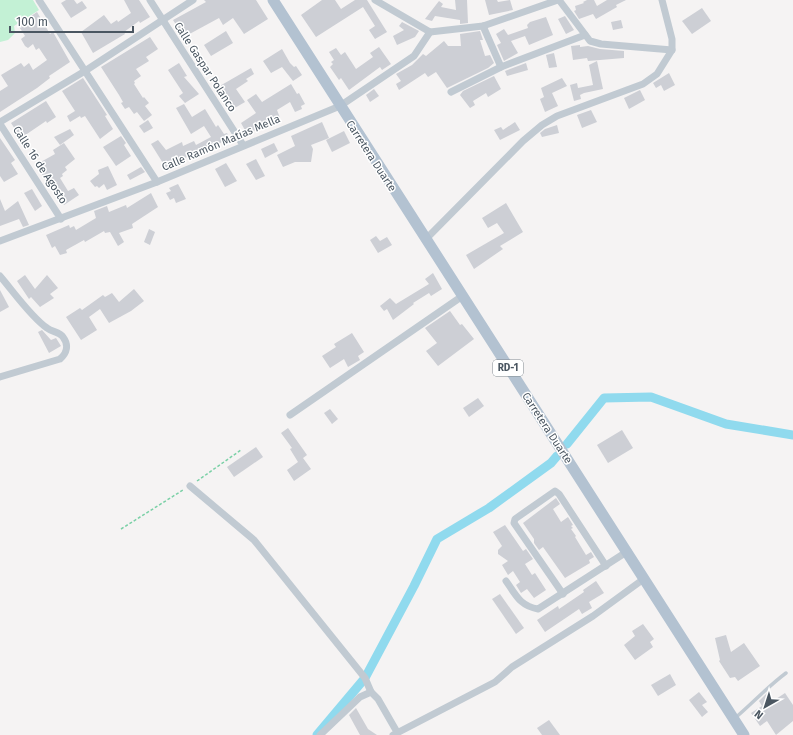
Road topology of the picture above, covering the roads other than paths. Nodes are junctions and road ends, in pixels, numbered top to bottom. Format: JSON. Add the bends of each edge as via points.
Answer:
{"nodes":[{"id":1,"x":39,"y":0,"type":"edge"},
{"id":2,"x":150,"y":0,"type":"edge"},
{"id":3,"x":194,"y":0,"type":"edge"},
{"id":4,"x":273,"y":0,"type":"edge"},
{"id":5,"x":375,"y":0,"type":"edge"},
{"id":6,"x":558,"y":0,"type":"edge"},
{"id":7,"x":662,"y":0,"type":"edge"},
{"id":8,"x":162,"y":19,"type":"junction"},
{"id":9,"x":483,"y":26,"type":"junction"},
{"id":10,"x":430,"y":32,"type":"junction"},
{"id":11,"x":584,"y":36,"type":"junction"},
{"id":12,"x":672,"y":50,"type":"junction"},
{"id":13,"x":500,"y":67,"type":"junction"},
{"id":14,"x":85,"y":71,"type":"junction"},
{"id":15,"x":452,"y":92,"type":"dead end"},
{"id":16,"x":340,"y":106,"type":"junction"},
{"id":17,"x":0,"y":123,"type":"edge"},
{"id":18,"x":243,"y":146,"type":"junction"},
{"id":19,"x":157,"y":182,"type":"junction"},
{"id":20,"x":61,"y":219,"type":"junction"},
{"id":21,"x":425,"y":240,"type":"junction"},
{"id":22,"x":0,"y":241,"type":"edge"},
{"id":23,"x":0,"y":276,"type":"edge"},
{"id":24,"x":462,"y":297,"type":"junction"},
{"id":25,"x":0,"y":377,"type":"edge"},
{"id":26,"x":290,"y":415,"type":"dead end"},
{"id":27,"x":190,"y":486,"type":"road end"},
{"id":28,"x":628,"y":551,"type":"junction"},
{"id":29,"x":606,"y":566,"type":"junction"},
{"id":30,"x":645,"y":578,"type":"junction"},
{"id":31,"x":506,"y":581,"type":"dead end"},
{"id":32,"x":563,"y":594,"type":"junction"},
{"id":33,"x":786,"y":673,"type":"dead end"},
{"id":34,"x":371,"y":692,"type":"junction"},
{"id":35,"x":734,"y":719,"type":"junction"},
{"id":36,"x":395,"y":733,"type":"edge"},
{"id":37,"x":320,"y":735,"type":"edge"},
{"id":38,"x":744,"y":735,"type":"edge"}],
"edges":[{"from":1,"to":14,"type":"street"},
{"from":2,"to":8,"type":"street","name":"Calle Gaspar Polanco"},
{"from":3,"to":8,"type":"street"},
{"from":4,"to":16,"type":"main road","name":"Carretera Duarte","number":"RD-1"},
{"from":5,"to":10,"type":"street"},
{"from":6,"to":9,"type":"street"},
{"from":6,"to":11,"type":"street"},
{"from":7,"to":12,"type":"street","via":[[672,38]]},
{"from":8,"to":14,"type":"street"},
{"from":8,"to":18,"type":"street","name":"Calle Gaspar Polanco"},
{"from":9,"to":10,"type":"street"},
{"from":9,"to":13,"type":"street"},
{"from":10,"to":16,"type":"street","name":"Calle Ramón Matías Mella","via":[[414,56]]},
{"from":11,"to":12,"type":"street","via":[[600,44]]},
{"from":11,"to":13,"type":"street"},
{"from":12,"to":21,"type":"street","via":[[657,74],[643,84],[557,116],[542,125],[522,141]]},
{"from":13,"to":15,"type":"street"},
{"from":14,"to":17,"type":"street"},
{"from":14,"to":19,"type":"street"},
{"from":16,"to":18,"type":"street","name":"Calle Ramón Matías Mella"},
{"from":16,"to":21,"type":"main road","name":"Carretera Duarte","number":"RD-1"},
{"from":17,"to":20,"type":"street","name":"Calle 16 de Agosto"},
{"from":18,"to":19,"type":"street","name":"Calle Ramón Matías Mella"},
{"from":19,"to":20,"type":"street","name":"Calle Ramón Matías Mella"},
{"from":20,"to":22,"type":"street","name":"Calle Ramón Matías Mella"},
{"from":21,"to":24,"type":"main road","name":"Carretera Duarte","number":"RD-1"},
{"from":23,"to":25,"type":"street","via":[[47,328],[63,336],[67,344],[65,354],[60,359]]},
{"from":24,"to":26,"type":"street"},
{"from":24,"to":28,"type":"main road","name":"Carretera Duarte","number":"RD-1"},
{"from":27,"to":34,"type":"street","via":[[254,540],[365,678]]},
{"from":28,"to":29,"type":"street"},
{"from":28,"to":30,"type":"main road","name":"Carretera Duarte","number":"RD-1"},
{"from":29,"to":32,"type":"street"},
{"from":29,"to":32,"type":"street","via":[[555,491],[515,519],[514,523]]},
{"from":30,"to":35,"type":"main road","name":"Carretera Duarte","number":"RD-1"},
{"from":30,"to":36,"type":"street","via":[[495,682]]},
{"from":31,"to":32,"type":"street","via":[[528,608],[538,609]]},
{"from":33,"to":35,"type":"lane","via":[[763,690],[752,704]]},
{"from":34,"to":36,"type":"street","via":[[378,699]]},
{"from":34,"to":37,"type":"street","via":[[360,697]]},
{"from":35,"to":38,"type":"main road","name":"Carretera Duarte","number":"RD-1"}]}
